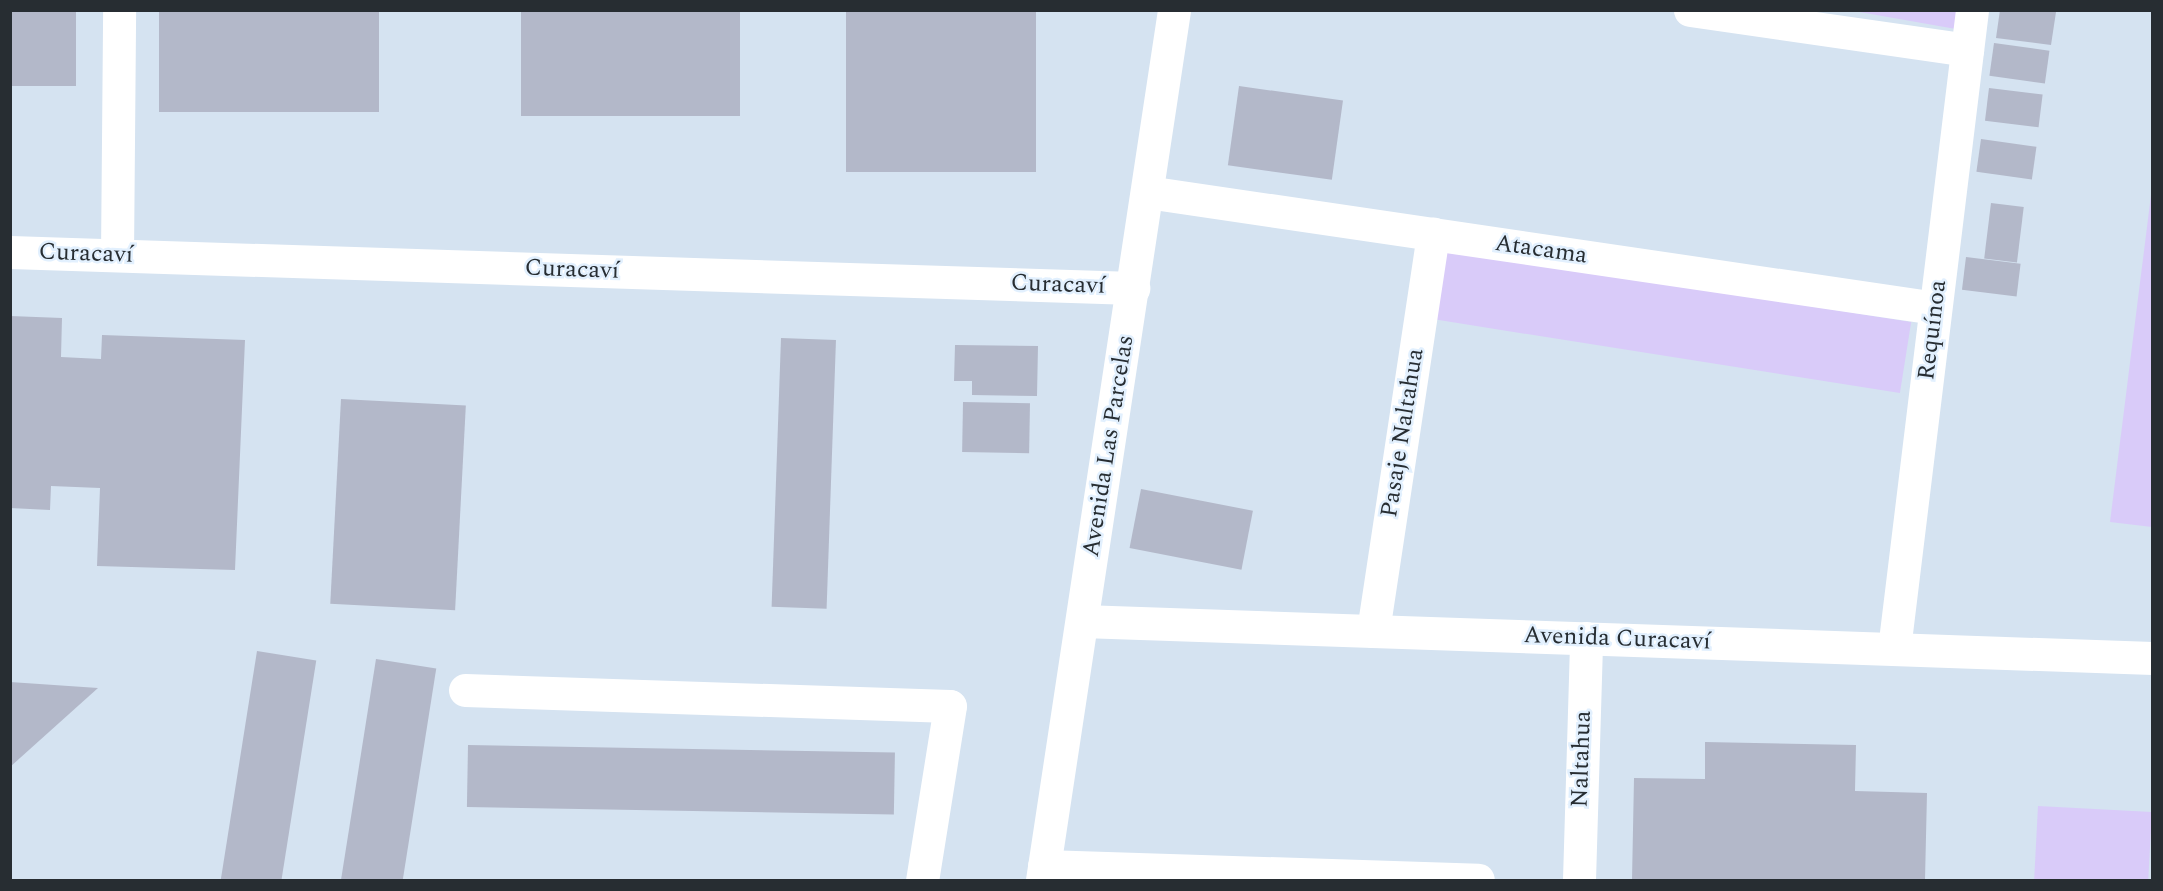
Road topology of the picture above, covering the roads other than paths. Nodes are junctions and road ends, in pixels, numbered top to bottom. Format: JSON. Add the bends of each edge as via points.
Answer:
{"nodes":[{"id":1,"x":119,"y":10,"type":"edge"},
{"id":2,"x":1174,"y":10,"type":"edge"},
{"id":3,"x":1690,"y":10,"type":"edge"},
{"id":4,"x":1972,"y":10,"type":"edge"},
{"id":5,"x":1967,"y":50,"type":"junction"},
{"id":6,"x":1147,"y":192,"type":"junction"},
{"id":7,"x":1433,"y":234,"type":"junction"},
{"id":8,"x":10,"y":252,"type":"edge"},
{"id":9,"x":117,"y":255,"type":"junction"},
{"id":10,"x":1133,"y":288,"type":"junction"},
{"id":11,"x":1935,"y":308,"type":"junction"},
{"id":12,"x":1082,"y":621,"type":"junction"},
{"id":13,"x":1373,"y":631,"type":"junction"},
{"id":14,"x":1586,"y":638,"type":"junction"},
{"id":15,"x":1894,"y":649,"type":"junction"},
{"id":16,"x":2152,"y":658,"type":"edge"},
{"id":17,"x":465,"y":690,"type":"dead end"},
{"id":18,"x":1043,"y":873,"type":"edge"},
{"id":19,"x":1351,"y":878,"type":"edge"},
{"id":20,"x":922,"y":880,"type":"edge"},
{"id":21,"x":1478,"y":880,"type":"edge"},
{"id":22,"x":1579,"y":880,"type":"edge"}],
"edges":[{"from":1,"to":9,"type":"street"},
{"from":2,"to":6,"type":"street","name":"Avenida Las Parcelas"},
{"from":3,"to":5,"type":"street"},
{"from":4,"to":5,"type":"street","name":"Requínoa"},
{"from":5,"to":11,"type":"street","name":"Requínoa"},
{"from":6,"to":7,"type":"street","name":"Atacama"},
{"from":6,"to":10,"type":"street","name":"Avenida Las Parcelas"},
{"from":7,"to":11,"type":"street","name":"Atacama"},
{"from":7,"to":13,"type":"street","name":"Pasaje Naltahua"},
{"from":8,"to":9,"type":"street","name":"Curacaví"},
{"from":9,"to":10,"type":"street","name":"Curacaví"},
{"from":10,"to":12,"type":"street","name":"Avenida Las Parcelas"},
{"from":11,"to":15,"type":"street","name":"Requínoa"},
{"from":12,"to":13,"type":"street","name":"Avenida Curacaví"},
{"from":12,"to":18,"type":"street","name":"Avenida Las Parcelas"},
{"from":13,"to":14,"type":"street","name":"Avenida Curacaví"},
{"from":14,"to":15,"type":"street","name":"Avenida Curacaví"},
{"from":14,"to":22,"type":"street","name":"Naltahua"},
{"from":15,"to":16,"type":"street","name":"Avenida Curacaví"},
{"from":17,"to":20,"type":"street","via":[[950,706]]},
{"from":18,"to":19,"type":"street"},
{"from":19,"to":21,"type":"street"}]}
